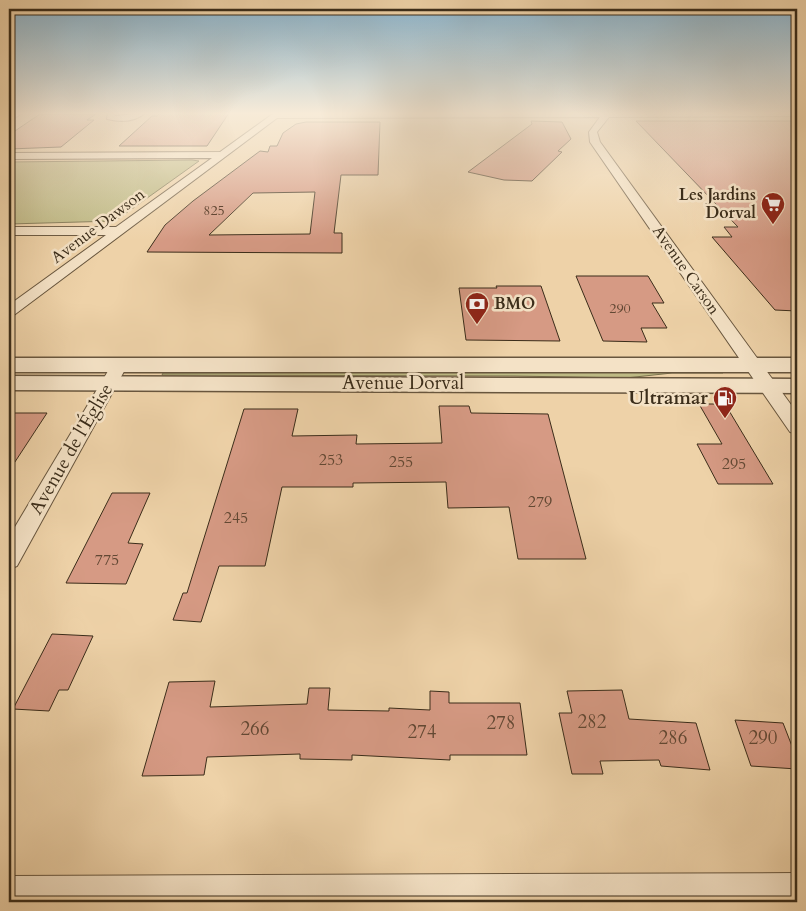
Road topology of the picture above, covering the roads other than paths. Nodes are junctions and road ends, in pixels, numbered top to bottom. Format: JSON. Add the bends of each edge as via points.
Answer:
{"nodes":[{"id":1,"x":9,"y":156,"type":"edge"},
{"id":2,"x":61,"y":156,"type":"edge"},
{"id":3,"x":220,"y":156,"type":"edge"},
{"id":4,"x":605,"y":156,"type":"edge"},
{"id":5,"x":9,"y":231,"type":"edge"},
{"id":6,"x":119,"y":231,"type":"junction"},
{"id":7,"x":9,"y":312,"type":"edge"},
{"id":8,"x":797,"y":364,"type":"edge"},
{"id":9,"x":9,"y":365,"type":"edge"},
{"id":10,"x":754,"y":365,"type":"junction"},
{"id":11,"x":114,"y":374,"type":"junction"},
{"id":12,"x":9,"y":383,"type":"edge"},
{"id":13,"x":768,"y":386,"type":"junction"},
{"id":14,"x":797,"y":386,"type":"edge"},
{"id":15,"x":797,"y":428,"type":"edge"},
{"id":16,"x":9,"y":558,"type":"edge"},
{"id":17,"x":797,"y":891,"type":"edge"},
{"id":18,"x":9,"y":894,"type":"edge"}],
"edges":[{"from":1,"to":2,"type":"street"},
{"from":3,"to":6,"type":"street","name":"Avenue Dawson"},
{"from":4,"to":10,"type":"street","name":"Avenue Carson"},
{"from":5,"to":6,"type":"street"},
{"from":6,"to":7,"type":"street","name":"Avenue Dawson"},
{"from":8,"to":10,"type":"street","name":"Avenue Dorval"},
{"from":9,"to":11,"type":"street","name":"Avenue Dorval"},
{"from":10,"to":11,"type":"street","name":"Avenue Dorval"},
{"from":10,"to":13,"type":"street","name":"Avenue Carson"},
{"from":11,"to":12,"type":"street","name":"Avenue Dorval"},
{"from":11,"to":13,"type":"street","name":"Avenue Dorval"},
{"from":11,"to":16,"type":"street","name":"Avenue de l'Église"},
{"from":13,"to":14,"type":"street","name":"Avenue Dorval"},
{"from":13,"to":15,"type":"street","name":"Avenue Carson"},
{"from":17,"to":18,"type":"street"}]}
